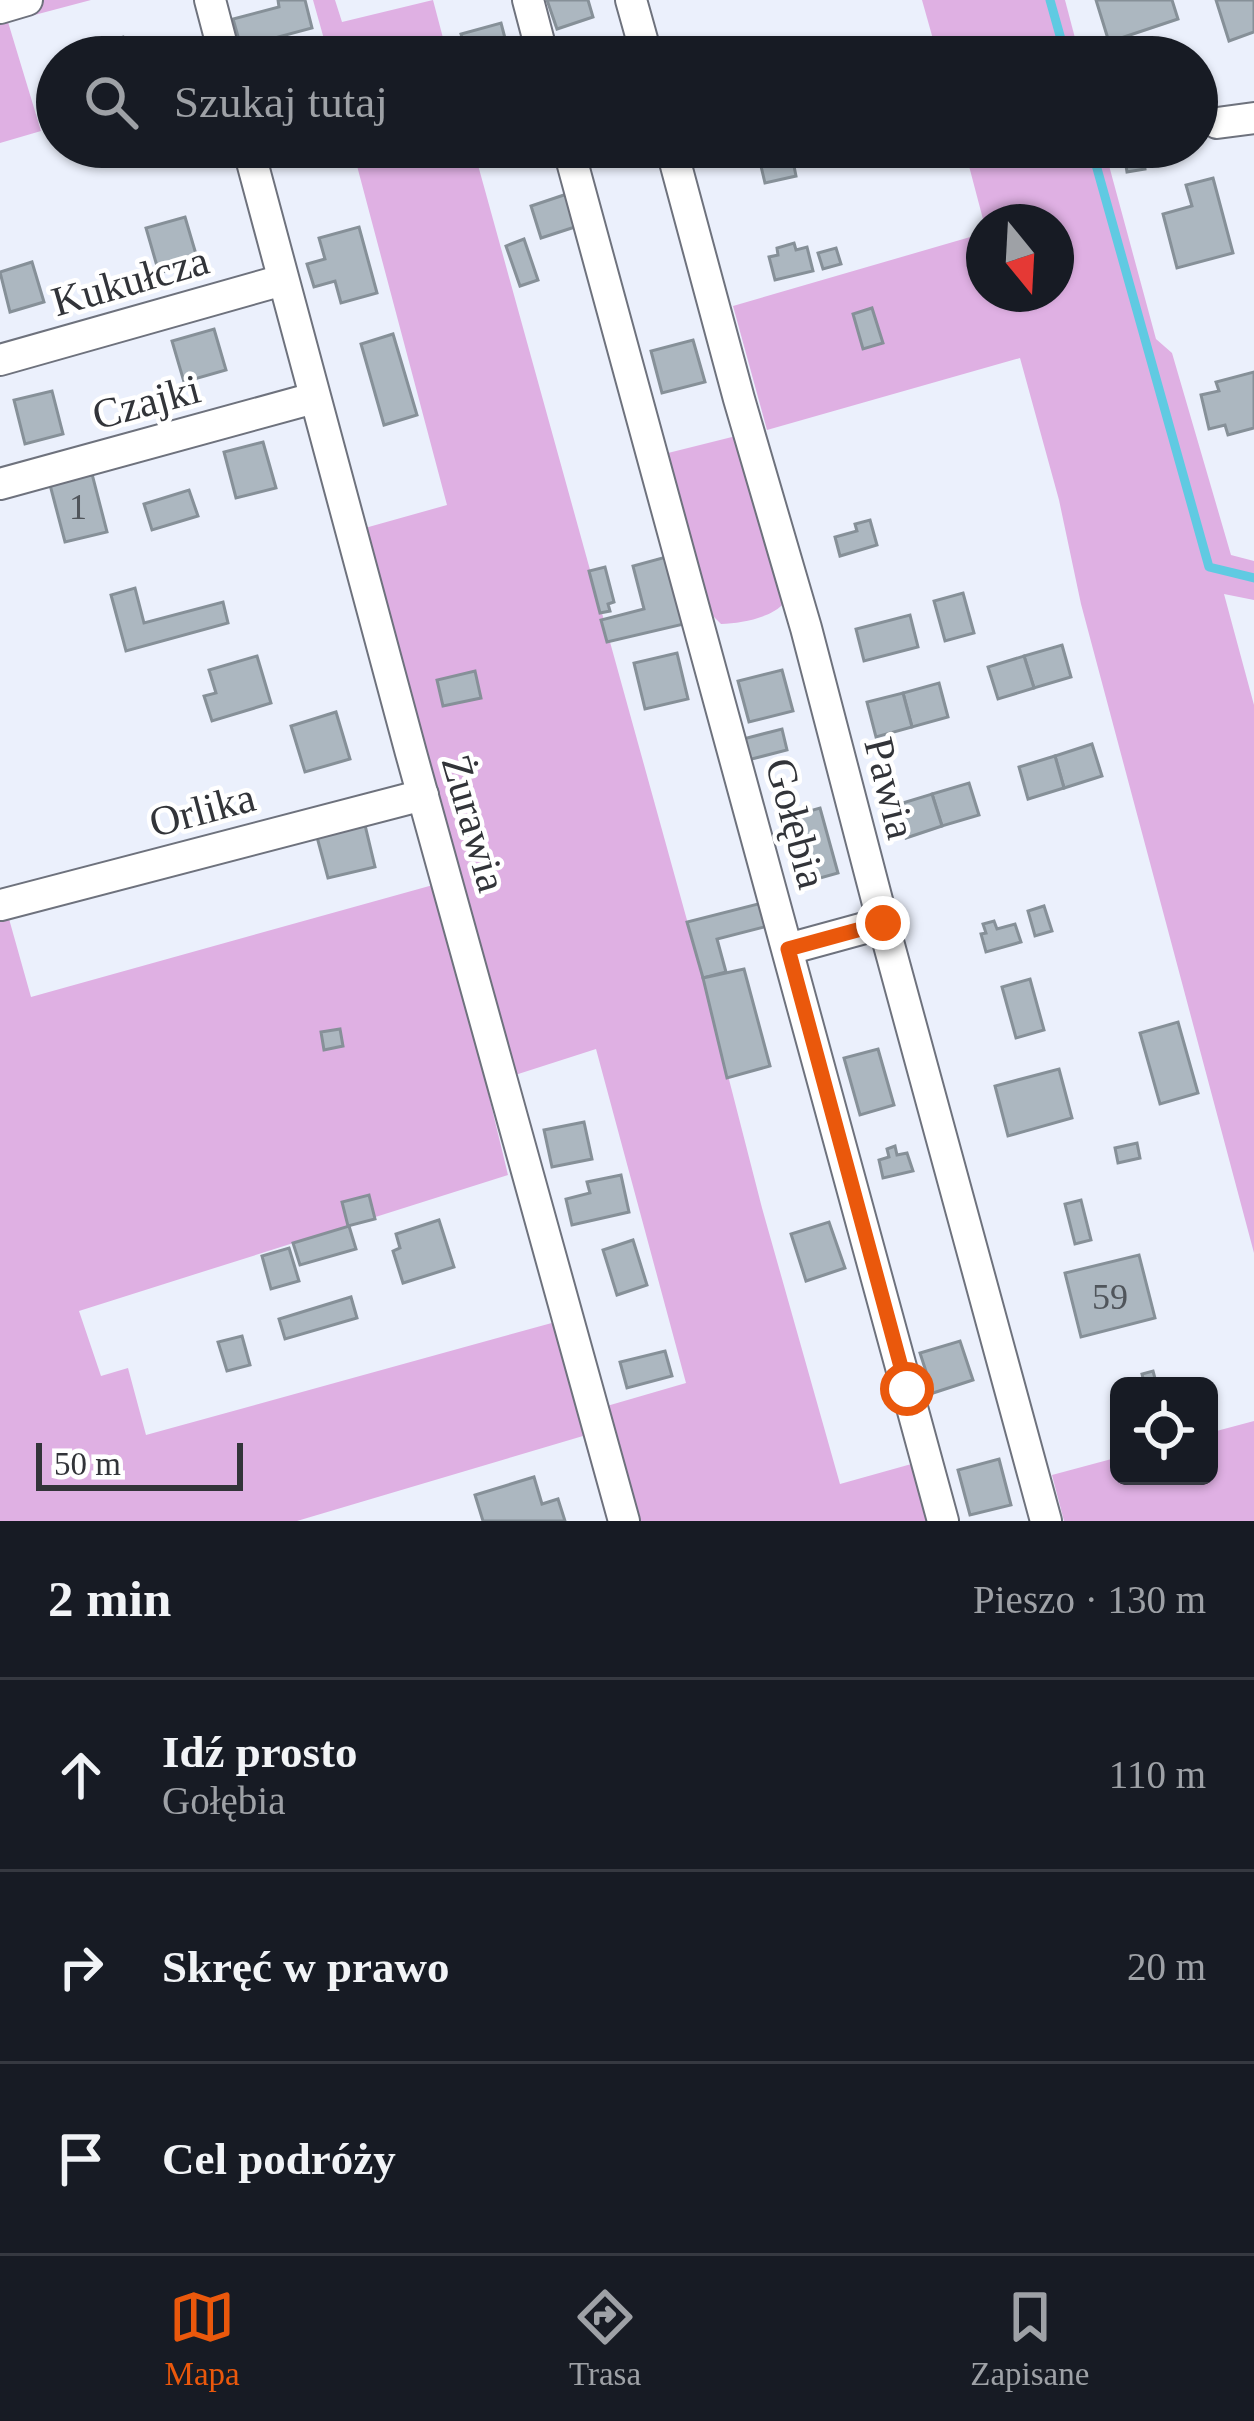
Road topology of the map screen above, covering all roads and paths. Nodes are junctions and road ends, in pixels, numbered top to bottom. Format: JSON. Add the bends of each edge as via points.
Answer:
{"nodes":[{"id":1,"x":27,"y":0,"type":"edge"},
{"id":2,"x":210,"y":0,"type":"edge"},
{"id":3,"x":528,"y":0,"type":"edge"},
{"id":4,"x":631,"y":0,"type":"edge"},
{"id":5,"x":0,"y":8,"type":"edge"},
{"id":6,"x":219,"y":36,"type":"edge"},
{"id":7,"x":537,"y":36,"type":"edge"},
{"id":8,"x":641,"y":36,"type":"edge"},
{"id":9,"x":1254,"y":118,"type":"edge"},
{"id":10,"x":1218,"y":123,"type":"edge"},
{"id":11,"x":254,"y":168,"type":"edge"},
{"id":12,"x":574,"y":168,"type":"edge"},
{"id":13,"x":677,"y":168,"type":"edge"},
{"id":14,"x":283,"y":280,"type":"junction"},
{"id":15,"x":0,"y":360,"type":"edge"},
{"id":16,"x":314,"y":398,"type":"junction"},
{"id":17,"x":0,"y":484,"type":"edge"},
{"id":18,"x":423,"y":795,"type":"junction"},
{"id":19,"x":1,"y":905,"type":"edge"},
{"id":20,"x":883,"y":923,"type":"junction"},
{"id":21,"x":788,"y":949,"type":"junction"},
{"id":22,"x":624,"y":1521,"type":"edge"},
{"id":23,"x":943,"y":1521,"type":"edge"},
{"id":24,"x":1046,"y":1521,"type":"edge"}],
"edges":[{"from":1,"to":5,"type":"street"},
{"from":2,"to":6,"type":"street"},
{"from":3,"to":7,"type":"street"},
{"from":4,"to":8,"type":"street"},
{"from":9,"to":10,"type":"street"},
{"from":11,"to":14,"type":"street","name":"Żurawia"},
{"from":12,"to":21,"type":"street","name":"Gołębia"},
{"from":13,"to":20,"type":"street","name":"Pawia"},
{"from":14,"to":15,"type":"street","name":"Kukułcza"},
{"from":14,"to":16,"type":"street","name":"Żurawia"},
{"from":16,"to":17,"type":"street","name":"Czajki"},
{"from":16,"to":18,"type":"street","name":"Żurawia"},
{"from":18,"to":19,"type":"street","name":"Orlika"},
{"from":18,"to":22,"type":"street","name":"Żurawia"},
{"from":20,"to":21,"type":"street"},
{"from":20,"to":24,"type":"street","name":"Pawia"},
{"from":21,"to":23,"type":"street","name":"Gołębia"}]}
